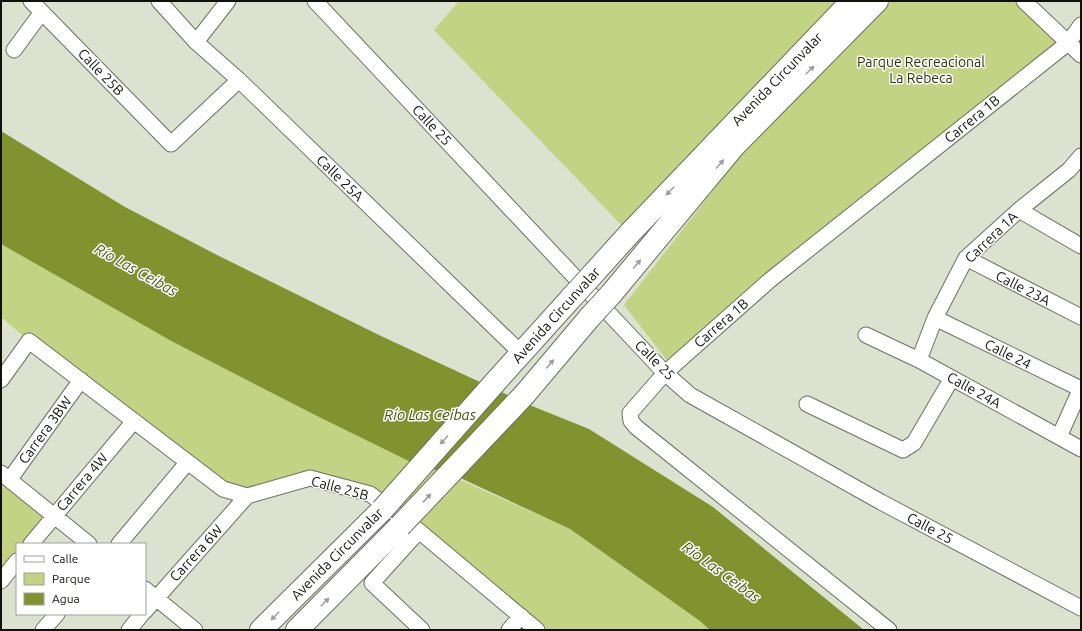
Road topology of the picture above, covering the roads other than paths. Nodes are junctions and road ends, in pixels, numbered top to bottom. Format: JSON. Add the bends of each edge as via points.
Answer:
{"nodes":[{"id":1,"x":31,"y":1,"type":"edge"},
{"id":2,"x":159,"y":1,"type":"edge"},
{"id":3,"x":228,"y":1,"type":"edge"},
{"id":4,"x":315,"y":1,"type":"edge"},
{"id":5,"x":852,"y":1,"type":"edge"},
{"id":6,"x":877,"y":1,"type":"edge"},
{"id":7,"x":1024,"y":1,"type":"edge"},
{"id":8,"x":42,"y":12,"type":"junction"},
{"id":9,"x":1081,"y":25,"type":"edge"},
{"id":10,"x":196,"y":42,"type":"junction"},
{"id":11,"x":1068,"y":43,"type":"junction"},
{"id":12,"x":14,"y":50,"type":"dead end"},
{"id":13,"x":1081,"y":55,"type":"edge"},
{"id":14,"x":239,"y":80,"type":"junction"},
{"id":15,"x":1081,"y":156,"type":"edge"},
{"id":16,"x":1075,"y":173,"type":"edge"},
{"id":17,"x":1019,"y":210,"type":"junction"},
{"id":18,"x":1081,"y":246,"type":"edge"},
{"id":19,"x":966,"y":258,"type":"junction"},
{"id":20,"x":1081,"y":317,"type":"edge"},
{"id":21,"x":935,"y":318,"type":"junction"},
{"id":22,"x":866,"y":335,"type":"dead end"},
{"id":23,"x":521,"y":354,"type":"junction"},
{"id":24,"x":919,"y":360,"type":"junction"},
{"id":25,"x":665,"y":373,"type":"junction"},
{"id":26,"x":952,"y":378,"type":"junction"},
{"id":27,"x":1,"y":380,"type":"edge"},
{"id":28,"x":81,"y":380,"type":"junction"},
{"id":29,"x":1081,"y":389,"type":"edge"},
{"id":30,"x":807,"y":404,"type":"dead end"},
{"id":31,"x":134,"y":421,"type":"junction"},
{"id":32,"x":1059,"y":437,"type":"junction"},
{"id":33,"x":1081,"y":448,"type":"edge"},
{"id":34,"x":187,"y":463,"type":"junction"},
{"id":35,"x":5,"y":476,"type":"edge"},
{"id":36,"x":247,"y":496,"type":"junction"},
{"id":37,"x":54,"y":515,"type":"junction"},
{"id":38,"x":409,"y":529,"type":"junction"},
{"id":39,"x":32,"y":543,"type":"edge"},
{"id":40,"x":88,"y":543,"type":"edge"},
{"id":41,"x":120,"y":543,"type":"edge"},
{"id":42,"x":16,"y":562,"type":"edge"},
{"id":43,"x":1,"y":581,"type":"edge"},
{"id":44,"x":150,"y":594,"type":"edge"},
{"id":45,"x":146,"y":608,"type":"edge"},
{"id":46,"x":1081,"y":608,"type":"edge"},
{"id":47,"x":56,"y":615,"type":"edge"},
{"id":48,"x":141,"y":615,"type":"edge"},
{"id":49,"x":521,"y":616,"type":"junction"},
{"id":50,"x":43,"y":630,"type":"edge"},
{"id":51,"x":129,"y":630,"type":"edge"},
{"id":52,"x":195,"y":630,"type":"edge"},
{"id":53,"x":261,"y":630,"type":"edge"},
{"id":54,"x":297,"y":630,"type":"edge"},
{"id":55,"x":422,"y":630,"type":"edge"},
{"id":56,"x":508,"y":630,"type":"edge"},
{"id":57,"x":537,"y":630,"type":"edge"},
{"id":58,"x":889,"y":630,"type":"edge"}],
"edges":[{"from":1,"to":8,"type":"street","name":"Calle 25B"},
{"from":2,"to":10,"type":"street","name":"Calle 25A"},
{"from":3,"to":10,"type":"street"},
{"from":4,"to":25,"type":"street","name":"Calle 25"},
{"from":5,"to":23,"type":"main road","name":"Avenida Circunvalar","one_way":true,"bridge":true,"via":[[629,234]]},
{"from":38,"to":6,"type":"main road","name":"Avenida Circunvalar","one_way":true,"bridge":true,"via":[[612,293],[734,146]]},
{"from":7,"to":11,"type":"street"},
{"from":8,"to":12,"type":"street"},
{"from":8,"to":14,"type":"street","name":"Calle 25B","via":[[171,144]]},
{"from":9,"to":11,"type":"street","name":"Carrera 1B"},
{"from":10,"to":14,"type":"street","name":"Calle 25A"},
{"from":11,"to":13,"type":"street"},
{"from":11,"to":25,"type":"street","name":"Carrera 1B","via":[[770,280]]},
{"from":14,"to":23,"type":"street","name":"Calle 25A"},
{"from":15,"to":16,"type":"street","name":"Carrera 1A"},
{"from":16,"to":17,"type":"street","name":"Carrera 1A"},
{"from":17,"to":18,"type":"street"},
{"from":17,"to":19,"type":"street","name":"Carrera 1A"},
{"from":19,"to":20,"type":"street","name":"Calle 23A"},
{"from":19,"to":21,"type":"street","name":"Carrera 1A"},
{"from":21,"to":24,"type":"street","name":"Carrera 1A"},
{"from":21,"to":29,"type":"street","name":"Calle 24"},
{"from":22,"to":24,"type":"street","name":"Calle 24A"},
{"from":23,"to":53,"type":"main road","name":"Avenida Circunvalar","one_way":true,"bridge":true,"via":[[382,510]]},
{"from":24,"to":26,"type":"street","name":"Calle 24A"},
{"from":25,"to":46,"type":"street","name":"Calle 25","via":[[697,399],[882,502]]},
{"from":25,"to":58,"type":"street","name":"Carrera 1B","via":[[630,413],[631,421],[636,427]]},
{"from":26,"to":30,"type":"street","via":[[914,443],[903,450]]},
{"from":26,"to":32,"type":"street","name":"Calle 24A"},
{"from":27,"to":28,"type":"street","via":[[29,341]]},
{"from":28,"to":31,"type":"street"},
{"from":28,"to":35,"type":"street","name":"Carrera 3BW"},
{"from":29,"to":32,"type":"street"},
{"from":31,"to":34,"type":"street"},
{"from":31,"to":37,"type":"street","name":"Carrera 4W"},
{"from":32,"to":33,"type":"street","name":"Calle 24A"},
{"from":34,"to":36,"type":"street","via":[[223,489]]},
{"from":34,"to":41,"type":"street"},
{"from":35,"to":37,"type":"street"},
{"from":36,"to":38,"type":"street","name":"Calle 25B","via":[[310,478],[370,494]]},
{"from":36,"to":44,"type":"street","name":"Carrera 6W"},
{"from":37,"to":39,"type":"street","name":"Carrera 4W"},
{"from":37,"to":40,"type":"street"},
{"from":38,"to":49,"type":"street","name":"Calle 25B"},
{"from":54,"to":38,"type":"main road","name":"Avenida Circunvalar","one_way":true},
{"from":38,"to":55,"type":"street","via":[[372,583]]},
{"from":42,"to":43,"type":"street"},
{"from":44,"to":45,"type":"street","name":"Carrera 6W"},
{"from":44,"to":52,"type":"street"},
{"from":47,"to":50,"type":"street"},
{"from":48,"to":51,"type":"street"},
{"from":49,"to":56,"type":"street"},
{"from":49,"to":57,"type":"street","name":"Calle 25B"}]}
